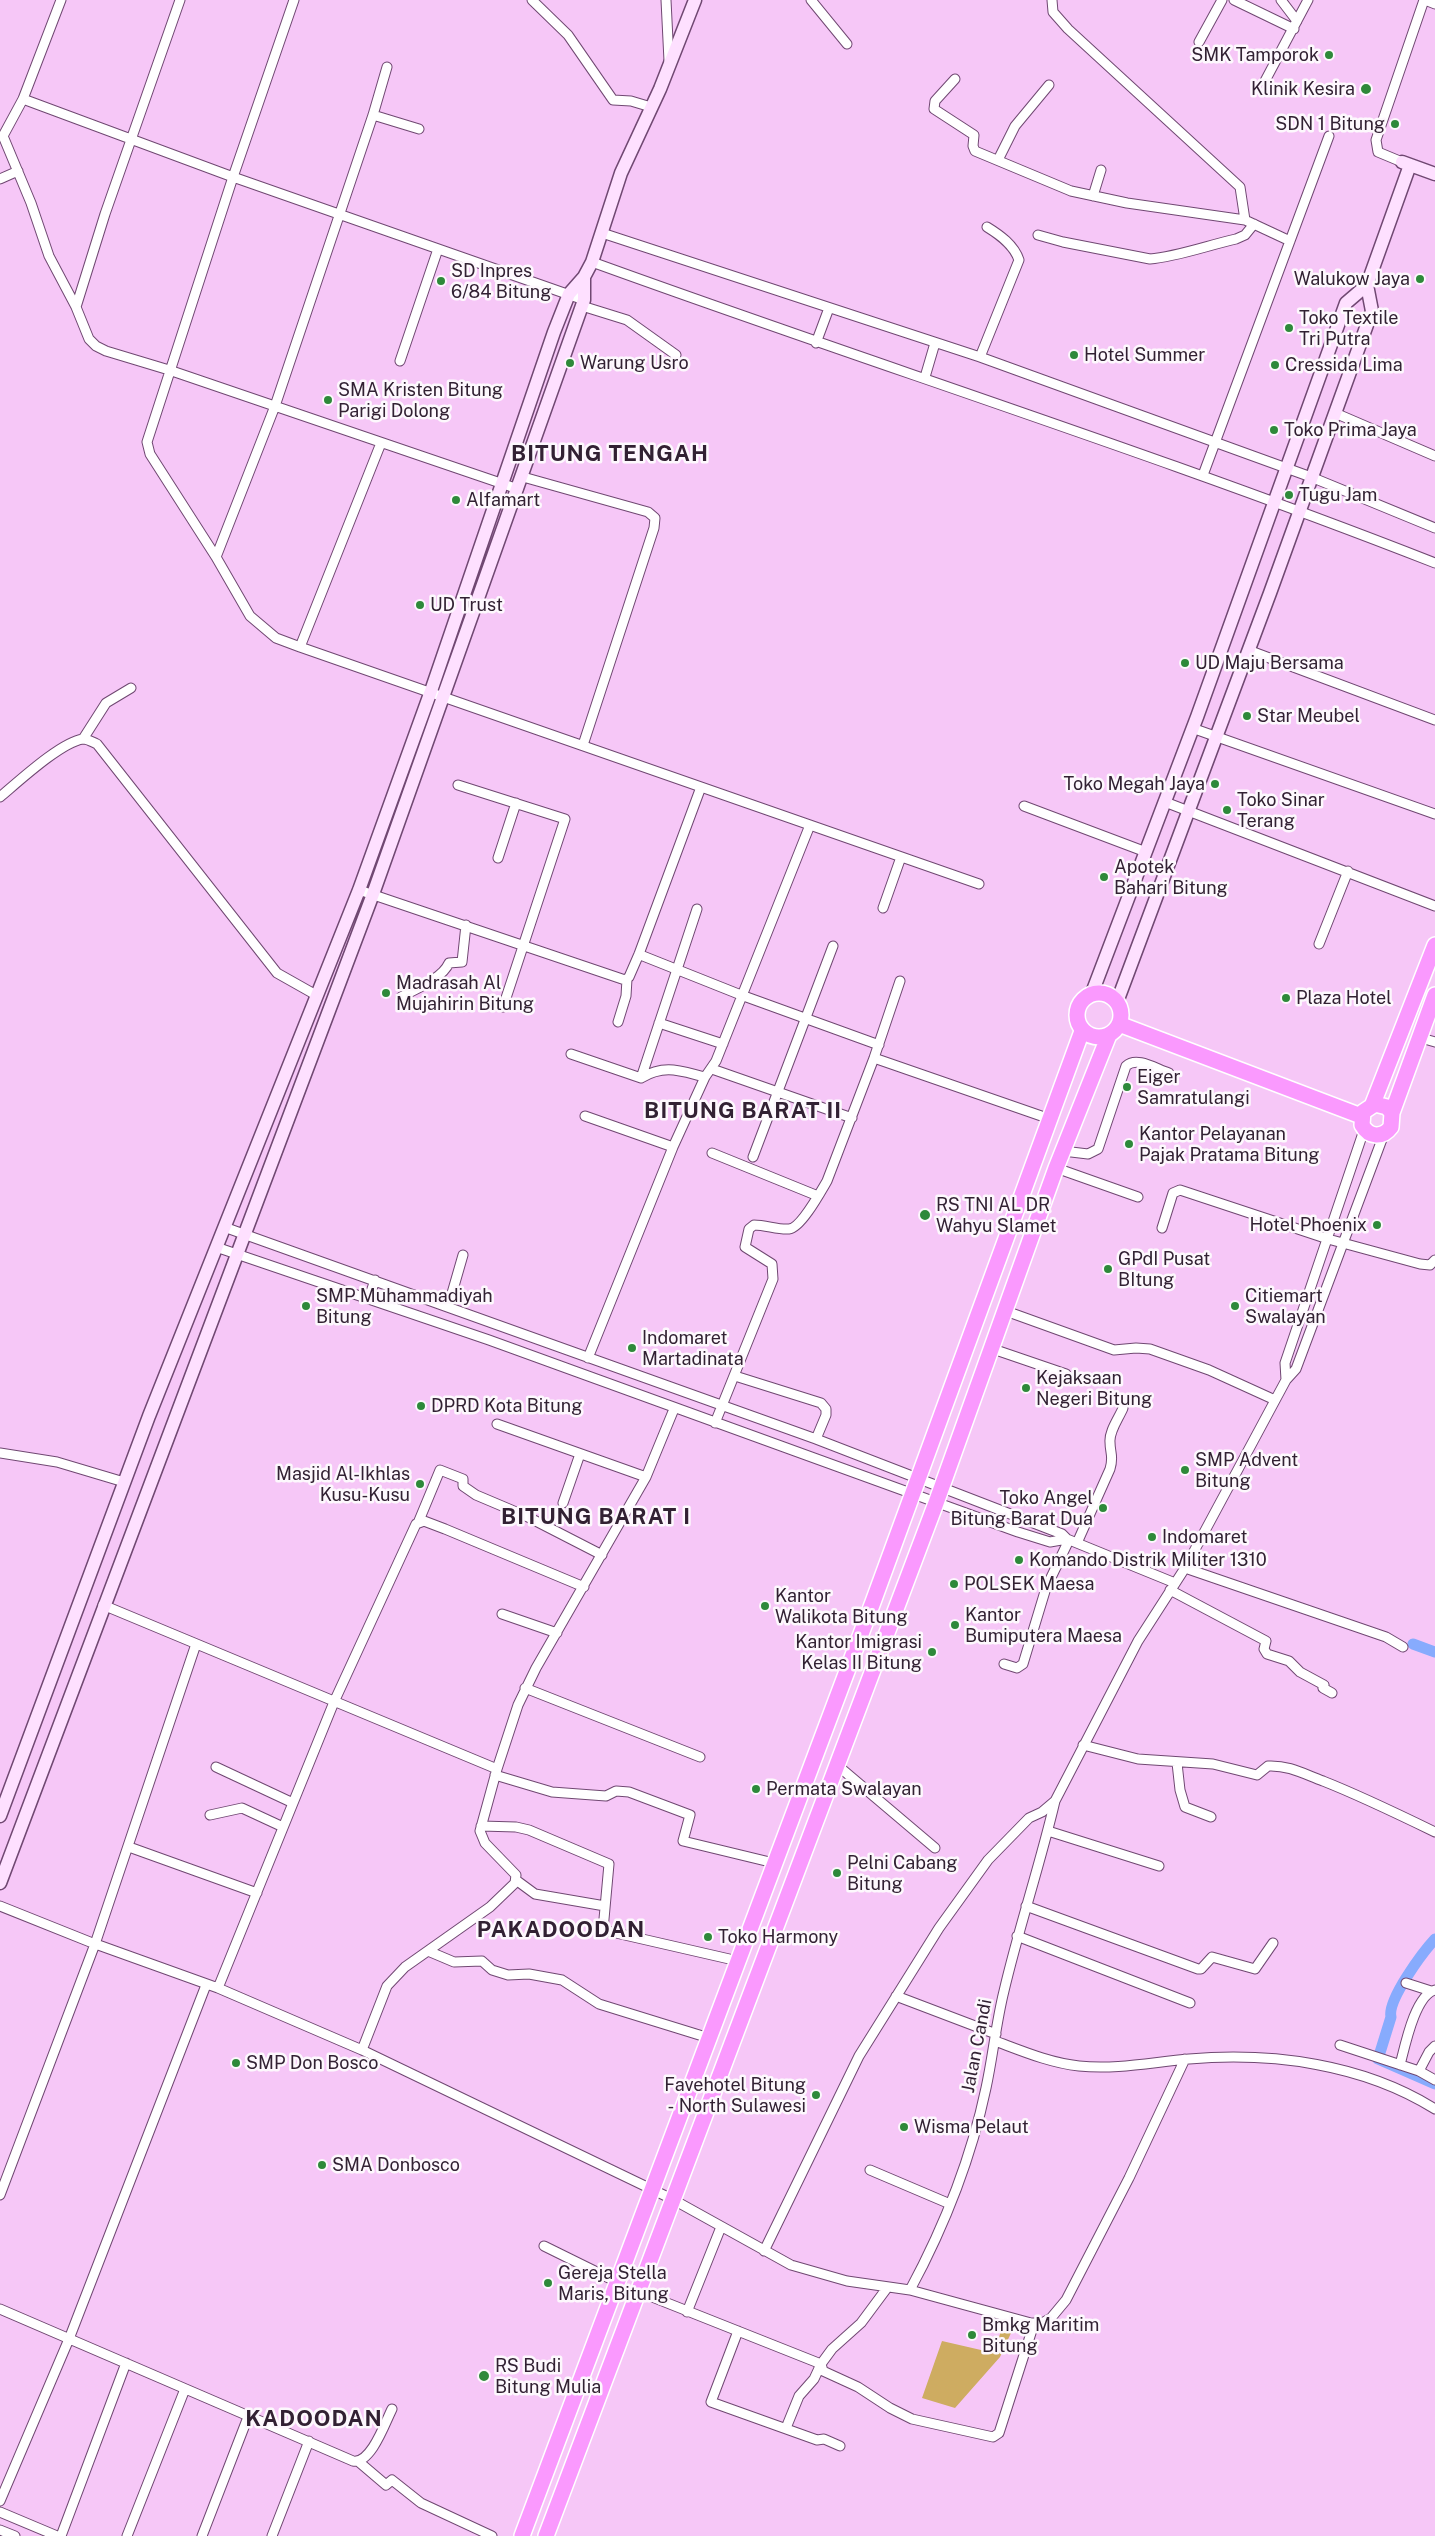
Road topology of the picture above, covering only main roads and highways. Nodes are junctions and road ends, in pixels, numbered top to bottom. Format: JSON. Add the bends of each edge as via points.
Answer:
{"nodes":[{"id":1,"x":1435,"y":944,"type":"edge"},
{"id":2,"x":1431,"y":965,"type":"edge"},
{"id":3,"x":1435,"y":995,"type":"edge"},
{"id":4,"x":1114,"y":1029,"type":"junction"},
{"id":5,"x":1082,"y":1031,"type":"junction"},
{"id":6,"x":1428,"y":1040,"type":"edge"},
{"id":7,"x":1392,"y":1114,"type":"junction"},
{"id":8,"x":1366,"y":1117,"type":"junction"},
{"id":9,"x":990,"y":1279,"type":"junction"},
{"id":10,"x":1012,"y":1286,"type":"junction"},
{"id":11,"x":548,"y":2467,"type":"junction"},
{"id":12,"x":569,"y":2476,"type":"junction"},
{"id":13,"x":522,"y":2536,"type":"edge"},
{"id":14,"x":546,"y":2536,"type":"edge"}],
"edges":[{"from":1,"to":2,"type":"highway"},
{"from":2,"to":8,"type":"highway"},
{"from":3,"to":6,"type":"highway"},
{"from":4,"to":5,"type":"highway","via":[[1096,1037]]},
{"from":4,"to":5,"type":"highway","via":[[1121,1017],[1117,1002],[1103,992],[1092,993],[1077,1009],[1077,1021]]},
{"from":4,"to":8,"type":"highway"},
{"from":4,"to":10,"type":"highway","via":[[1056,1168]]},
{"from":5,"to":9,"type":"highway"},
{"from":6,"to":7,"type":"highway"},
{"from":7,"to":8,"type":"highway","via":[[1381,1104]]},
{"from":7,"to":8,"type":"highway","via":[[1391,1127],[1384,1134],[1371,1135]]},
{"from":9,"to":10,"type":"highway"},
{"from":9,"to":11,"type":"highway"},
{"from":10,"to":12,"type":"highway","via":[[936,1503]]},
{"from":11,"to":12,"type":"highway"},
{"from":11,"to":13,"type":"highway"},
{"from":12,"to":14,"type":"highway"}]}
